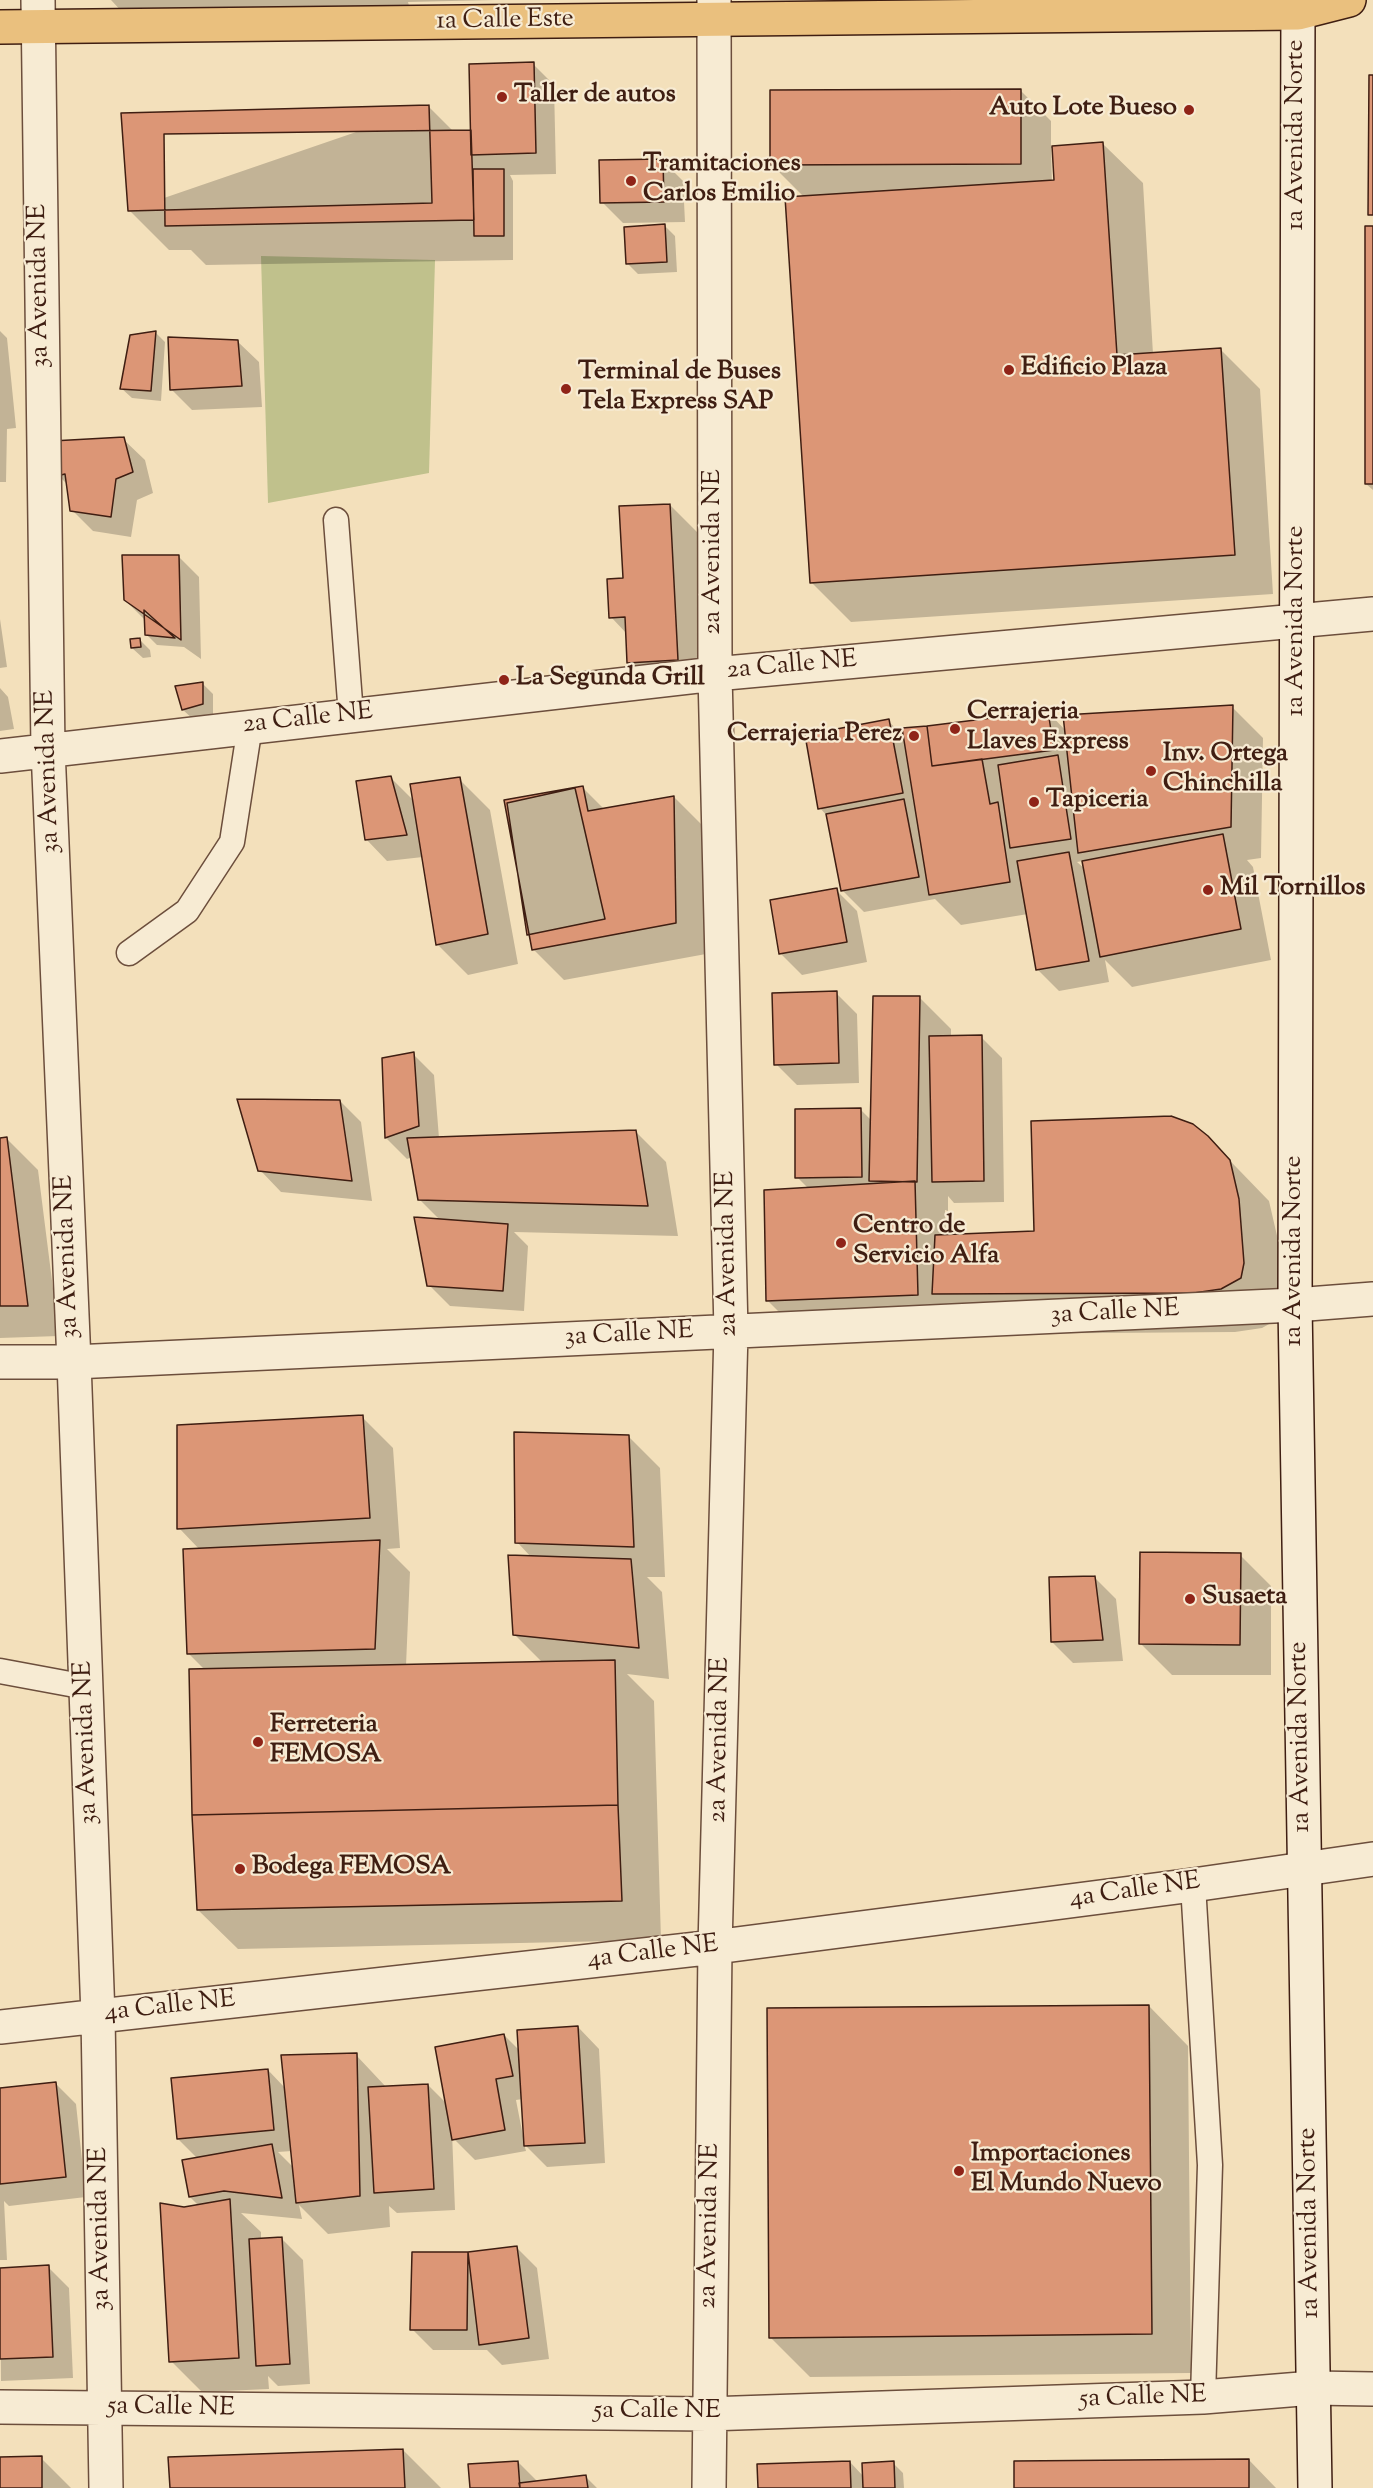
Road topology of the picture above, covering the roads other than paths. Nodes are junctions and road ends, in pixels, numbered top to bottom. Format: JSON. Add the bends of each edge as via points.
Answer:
{"nodes":[{"id":1,"x":1349,"y":0,"type":"edge"},
{"id":2,"x":1298,"y":7,"type":"edge"},
{"id":3,"x":714,"y":10,"type":"edge"},
{"id":4,"x":38,"y":13,"type":"edge"},
{"id":5,"x":0,"y":27,"type":"edge"},
{"id":6,"x":336,"y":520,"type":"dead end"},
{"id":7,"x":1373,"y":614,"type":"edge"},
{"id":8,"x":1298,"y":620,"type":"junction"},
{"id":9,"x":715,"y":674,"type":"junction"},
{"id":10,"x":351,"y":715,"type":"junction"},
{"id":11,"x":250,"y":726,"type":"junction"},
{"id":12,"x":48,"y":749,"type":"junction"},
{"id":13,"x":0,"y":756,"type":"edge"},
{"id":14,"x":129,"y":953,"type":"dead end"},
{"id":15,"x":1373,"y":1299,"type":"edge"},
{"id":16,"x":1295,"y":1305,"type":"junction"},
{"id":17,"x":731,"y":1331,"type":"junction"},
{"id":18,"x":0,"y":1362,"type":"edge"},
{"id":19,"x":74,"y":1362,"type":"junction"},
{"id":20,"x":0,"y":1671,"type":"edge"},
{"id":21,"x":87,"y":1687,"type":"junction"},
{"id":22,"x":1373,"y":1859,"type":"edge"},
{"id":23,"x":1305,"y":1868,"type":"junction"},
{"id":24,"x":1193,"y":1885,"type":"junction"},
{"id":25,"x":715,"y":1947,"type":"junction"},
{"id":26,"x":98,"y":2016,"type":"junction"},
{"id":27,"x":0,"y":2027,"type":"edge"},
{"id":28,"x":1313,"y":2388,"type":"junction"},
{"id":29,"x":1373,"y":2389,"type":"edge"},
{"id":30,"x":1203,"y":2397,"type":"junction"},
{"id":31,"x":0,"y":2407,"type":"edge"},
{"id":32,"x":105,"y":2408,"type":"junction"},
{"id":33,"x":708,"y":2414,"type":"junction"},
{"id":34,"x":106,"y":2488,"type":"edge"},
{"id":35,"x":709,"y":2488,"type":"edge"},
{"id":36,"x":1315,"y":2488,"type":"edge"}],
"edges":[{"from":1,"to":2,"type":"main road","name":"1a Calle Este"},
{"from":2,"to":3,"type":"main road","name":"1a Calle Este"},
{"from":2,"to":8,"type":"street","name":"1a Avenida Norte"},
{"from":3,"to":4,"type":"main road","name":"1a Calle Este"},
{"from":3,"to":9,"type":"street","name":"2a Avenida NE"},
{"from":4,"to":5,"type":"main road","name":"1a Calle Este"},
{"from":4,"to":12,"type":"street","name":"3a Avenida NE"},
{"from":6,"to":10,"type":"lane"},
{"from":7,"to":8,"type":"street","name":"2a Calle NE"},
{"from":8,"to":9,"type":"street","name":"2a Calle NE"},
{"from":8,"to":16,"type":"street","name":"1a Avenida Norte"},
{"from":9,"to":10,"type":"street","name":"2a Calle NE"},
{"from":9,"to":17,"type":"street","name":"2a Avenida NE"},
{"from":10,"to":11,"type":"street","name":"2a Calle NE"},
{"from":11,"to":12,"type":"street","name":"2a Calle NE"},
{"from":11,"to":14,"type":"lane","via":[[232,842],[187,911]]},
{"from":12,"to":13,"type":"street","name":"2a Calle NE"},
{"from":12,"to":19,"type":"street","name":"3a Avenida NE"},
{"from":15,"to":16,"type":"street","name":"3a Calle NE"},
{"from":16,"to":17,"type":"street","name":"3a Calle NE"},
{"from":16,"to":23,"type":"street","name":"1a Avenida Norte"},
{"from":17,"to":19,"type":"street","name":"3a Calle NE"},
{"from":17,"to":25,"type":"street","name":"2a Avenida NE"},
{"from":18,"to":19,"type":"street","name":"3a Calle NE"},
{"from":19,"to":21,"type":"street","name":"3a Avenida NE"},
{"from":20,"to":21,"type":"lane"},
{"from":21,"to":26,"type":"street","name":"3a Avenida NE"},
{"from":22,"to":23,"type":"street","name":"4a Calle NE"},
{"from":23,"to":24,"type":"street","name":"4a Calle NE"},
{"from":23,"to":28,"type":"street","name":"1a Avenida Norte"},
{"from":24,"to":25,"type":"street","name":"4a Calle NE"},
{"from":24,"to":30,"type":"lane","via":[[1210,2165]]},
{"from":25,"to":26,"type":"street","name":"4a Calle NE"},
{"from":25,"to":33,"type":"street","name":"2a Avenida NE"},
{"from":26,"to":27,"type":"street","name":"4a Calle NE"},
{"from":26,"to":32,"type":"street","name":"3a Avenida NE"},
{"from":28,"to":29,"type":"street","name":"5a Calle NE"},
{"from":28,"to":30,"type":"street","name":"5a Calle NE"},
{"from":28,"to":36,"type":"street","name":"1a Avenida Norte"},
{"from":30,"to":33,"type":"street","name":"5a Calle NE"},
{"from":31,"to":32,"type":"street","name":"5a Calle NE"},
{"from":32,"to":33,"type":"street","name":"5a Calle NE"},
{"from":32,"to":34,"type":"street","name":"3a Avenida NE"},
{"from":33,"to":35,"type":"street","name":"2a Avenida NE"}]}
